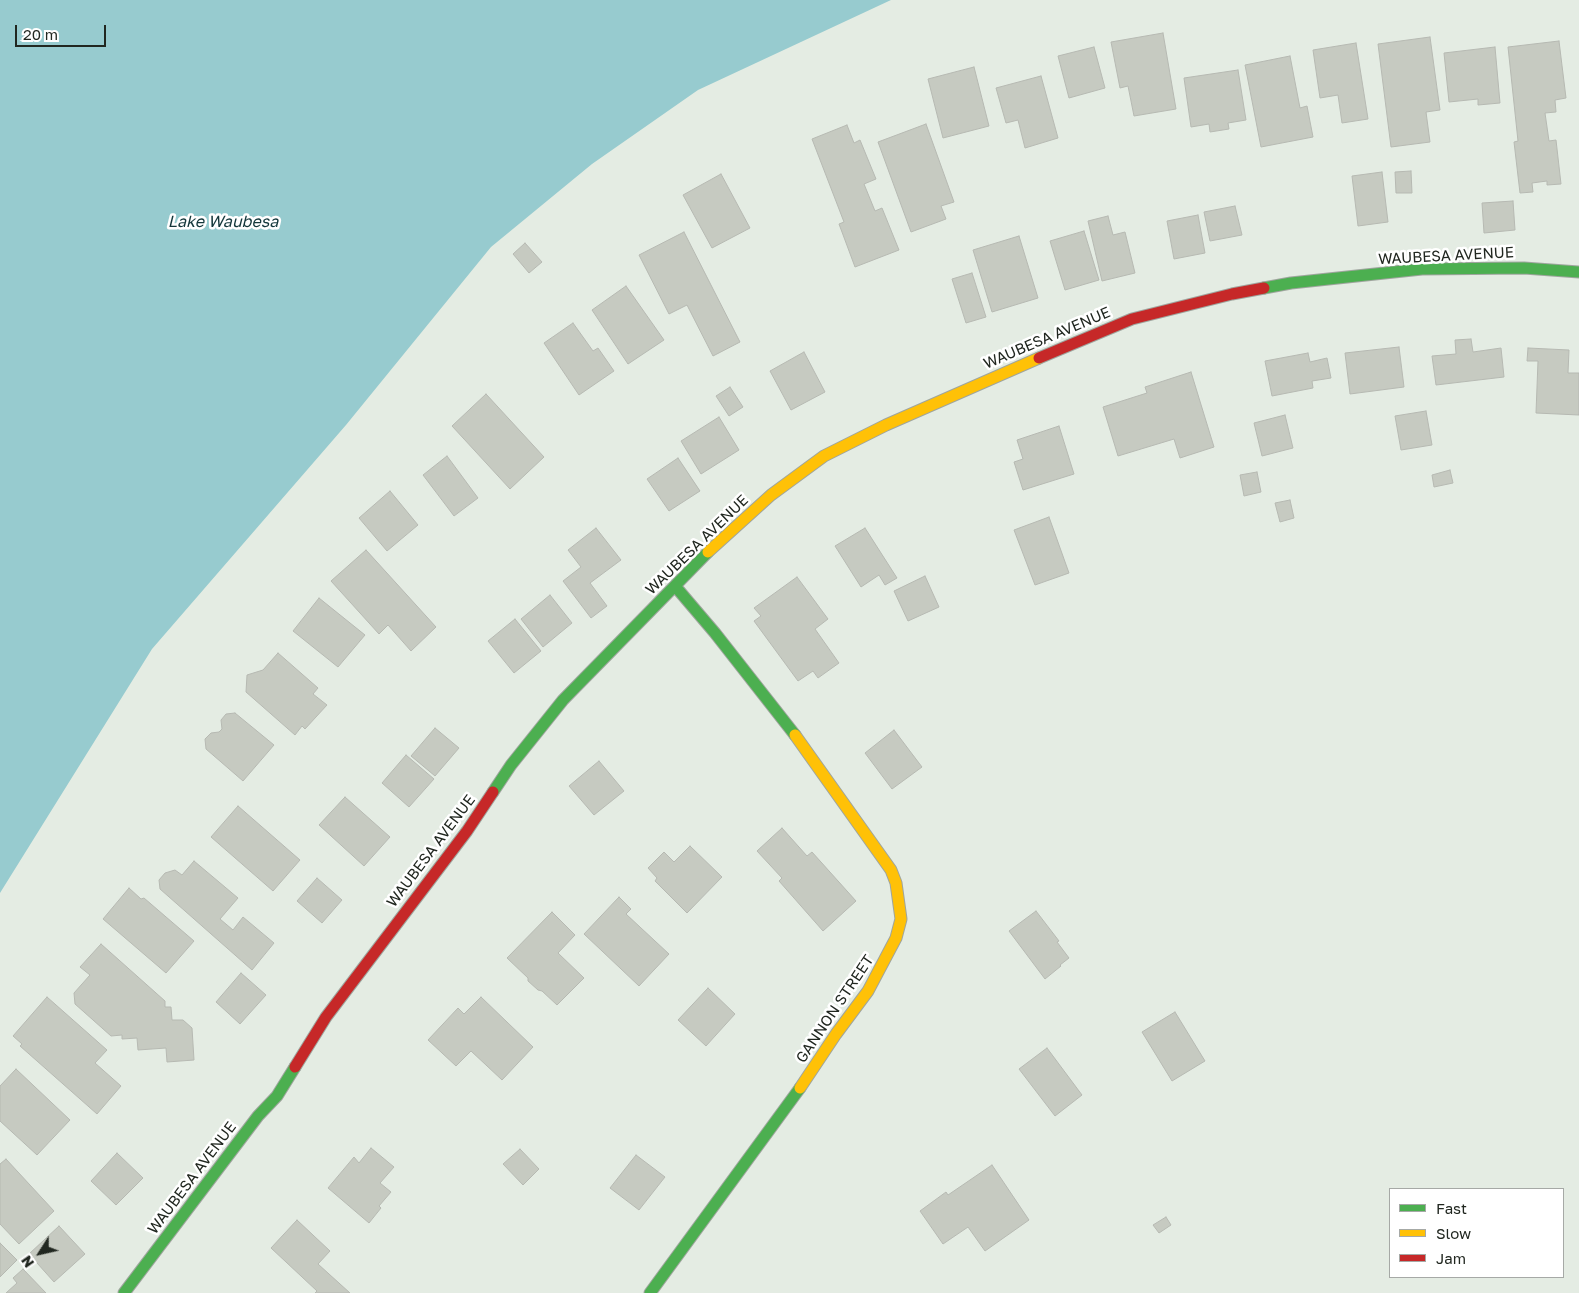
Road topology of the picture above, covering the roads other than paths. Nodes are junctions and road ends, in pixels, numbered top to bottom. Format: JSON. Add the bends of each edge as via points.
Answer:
{"nodes":[{"id":1,"x":1579,"y":272,"type":"edge"},
{"id":2,"x":675,"y":586,"type":"junction"},
{"id":3,"x":124,"y":1293,"type":"edge"},
{"id":4,"x":650,"y":1293,"type":"edge"}],
"edges":[{"from":1,"to":2,"type":"street","name":"WAUBESA AVENUE","via":[[1524,268],[1422,269],[1291,283],[1132,319],[895,421],[824,456],[771,495],[706,553]]},
{"from":2,"to":3,"type":"street","name":"WAUBESA AVENUE","via":[[563,700],[511,765],[467,832],[326,1017],[276,1096]]},
{"from":2,"to":4,"type":"street","name":"GANNON STREET","via":[[808,751],[891,870],[901,919],[896,938],[868,992]]}]}
